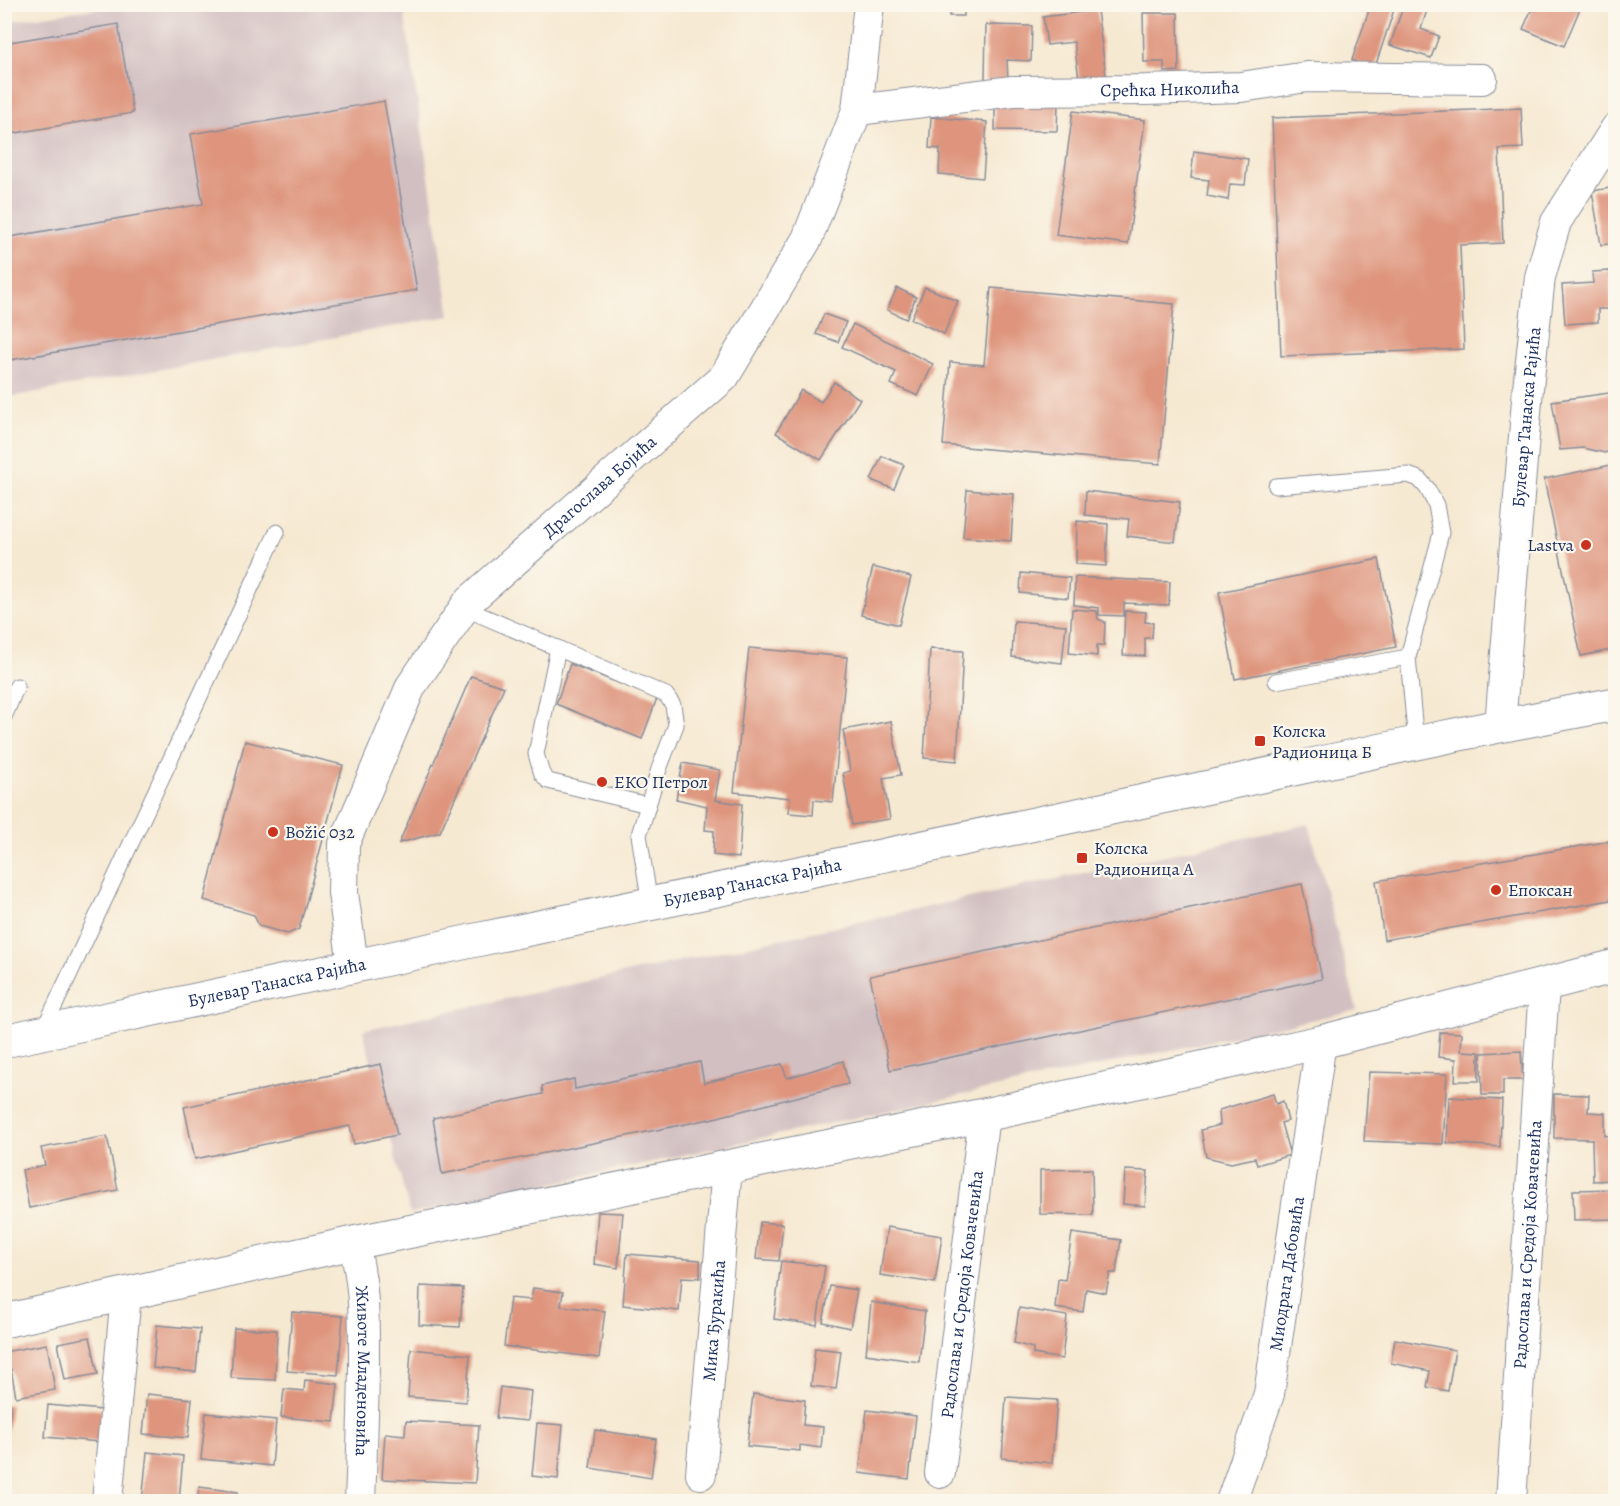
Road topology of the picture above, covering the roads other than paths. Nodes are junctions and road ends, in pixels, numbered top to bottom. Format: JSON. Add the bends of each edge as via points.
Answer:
{"nodes":[{"id":1,"x":869,"y":4,"type":"edge"},
{"id":2,"x":1482,"y":79,"type":"dead end"},
{"id":3,"x":857,"y":110,"type":"junction"},
{"id":4,"x":1616,"y":128,"type":"edge"},
{"id":5,"x":1276,"y":486,"type":"dead end"},
{"id":6,"x":277,"y":532,"type":"dead end"},
{"id":7,"x":464,"y":608,"type":"junction"},
{"id":8,"x":558,"y":648,"type":"junction"},
{"id":9,"x":1408,"y":657,"type":"junction"},
{"id":10,"x":1276,"y":681,"type":"dead end"},
{"id":11,"x":17,"y":686,"type":"dead end"},
{"id":12,"x":1616,"y":704,"type":"edge"},
{"id":13,"x":4,"y":717,"type":"edge"},
{"id":14,"x":1500,"y":725,"type":"junction"},
{"id":15,"x":1416,"y":743,"type":"junction"},
{"id":16,"x":648,"y":805,"type":"junction"},
{"id":17,"x":650,"y":904,"type":"junction"},
{"id":18,"x":353,"y":965,"type":"junction"},
{"id":19,"x":1616,"y":966,"type":"edge"},
{"id":20,"x":1544,"y":986,"type":"junction"},
{"id":21,"x":42,"y":1033,"type":"junction"},
{"id":22,"x":4,"y":1041,"type":"edge"},
{"id":23,"x":1321,"y":1042,"type":"junction"},
{"id":24,"x":984,"y":1115,"type":"junction"},
{"id":25,"x":727,"y":1167,"type":"junction"},
{"id":26,"x":354,"y":1243,"type":"junction"},
{"id":27,"x":126,"y":1294,"type":"junction"},
{"id":28,"x":4,"y":1321,"type":"edge"},
{"id":29,"x":940,"y":1473,"type":"dead end"},
{"id":30,"x":701,"y":1474,"type":"dead end"},
{"id":31,"x":107,"y":1502,"type":"edge"},
{"id":32,"x":360,"y":1502,"type":"edge"},
{"id":33,"x":1231,"y":1502,"type":"edge"},
{"id":34,"x":1510,"y":1502,"type":"edge"}],
"edges":[{"from":1,"to":3,"type":"street","name":"Драгослава Бојића"},
{"from":2,"to":3,"type":"street","name":"Срећка Николића","via":[[1307,77],[1241,87],[1013,91]]},
{"from":3,"to":7,"type":"street","name":"Драгослава Бојића","via":[[807,239],[724,377]]},
{"from":4,"to":14,"type":"street","name":"Булевар Танаска Рајића","via":[[1557,222],[1540,277]]},
{"from":5,"to":9,"type":"lane","via":[[1408,475],[1427,488],[1436,505],[1441,533]]},
{"from":6,"to":21,"type":"lane"},
{"from":7,"to":8,"type":"lane"},
{"from":7,"to":18,"type":"street","name":"Драгослава Бојића","via":[[411,686],[344,844],[343,893]]},
{"from":8,"to":16,"type":"lane","via":[[666,695],[673,705],[676,725]]},
{"from":8,"to":16,"type":"lane","via":[[536,754],[542,774],[548,781]]},
{"from":9,"to":10,"type":"lane"},
{"from":9,"to":15,"type":"lane"},
{"from":11,"to":13,"type":"lane"},
{"from":12,"to":14,"type":"street","name":"Булевар Танаска Рајића"},
{"from":14,"to":15,"type":"street","name":"Булевар Танаска Рајића"},
{"from":15,"to":17,"type":"street","name":"Булевар Танаска Рајића"},
{"from":16,"to":17,"type":"lane","via":[[639,835]]},
{"from":17,"to":18,"type":"street","name":"Булевар Танаска Рајића"},
{"from":18,"to":21,"type":"street","name":"Булевар Танаска Рајића"},
{"from":19,"to":20,"type":"street"},
{"from":20,"to":23,"type":"street"},
{"from":20,"to":34,"type":"street","name":"Радослава и Средоја Ковачевића"},
{"from":21,"to":22,"type":"street","name":"Булевар Танаска Рајића"},
{"from":23,"to":24,"type":"street"},
{"from":23,"to":33,"type":"street","name":"Миодрага Дабовића","via":[[1269,1394]]},
{"from":24,"to":25,"type":"street"},
{"from":24,"to":29,"type":"street","name":"Радослава и Средоја Ковачевића"},
{"from":25,"to":26,"type":"street"},
{"from":25,"to":30,"type":"street","name":"Мика Ђуракића"},
{"from":26,"to":27,"type":"street"},
{"from":26,"to":32,"type":"street","name":"Животе Младеновића","via":[[364,1304]]},
{"from":27,"to":28,"type":"street"},
{"from":27,"to":31,"type":"street"}]}
